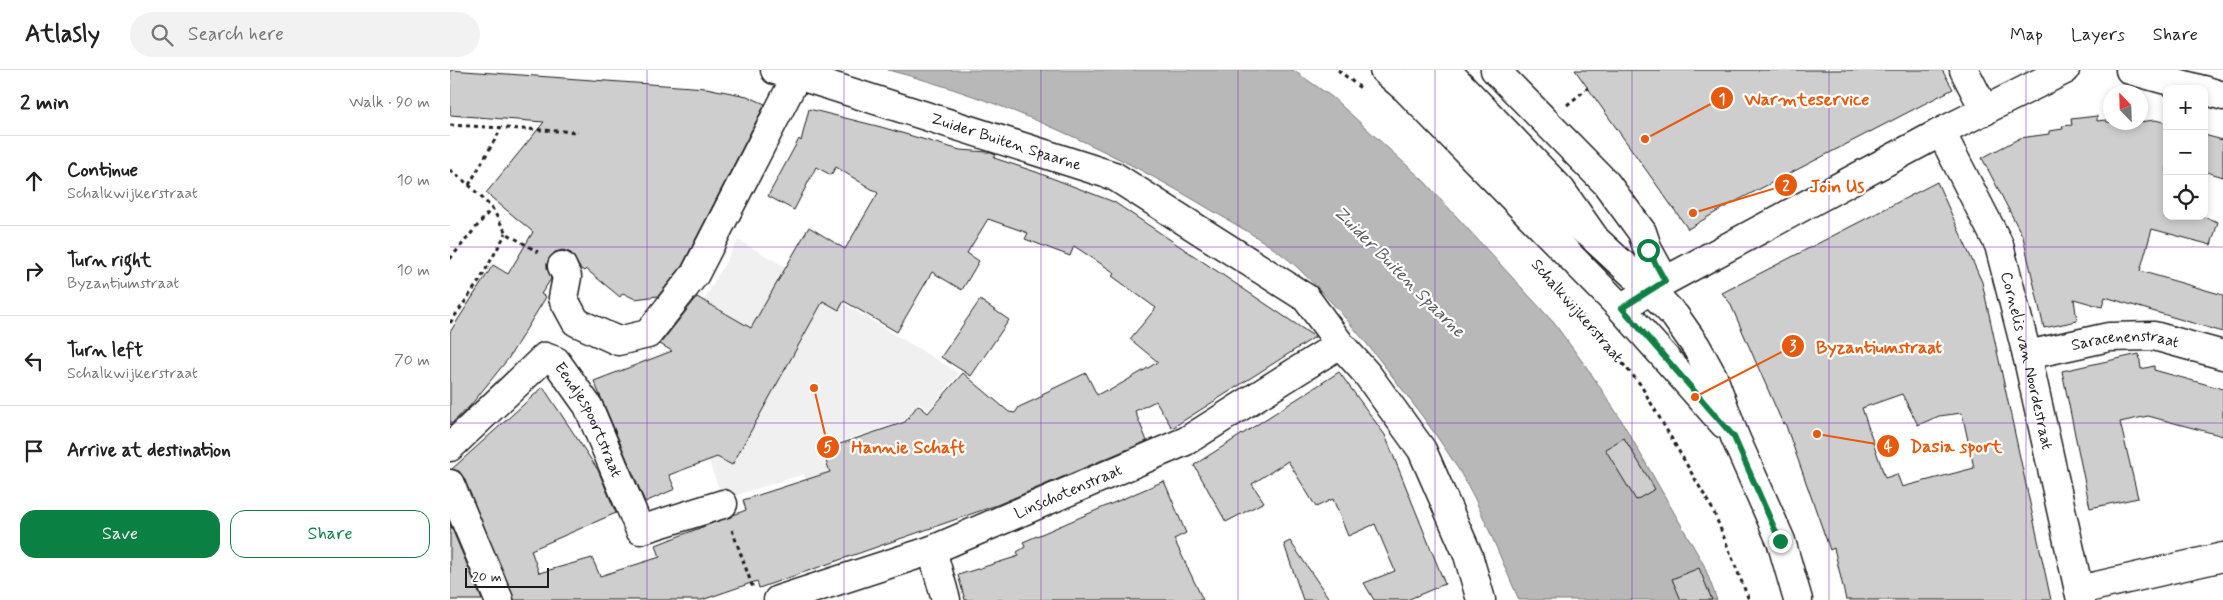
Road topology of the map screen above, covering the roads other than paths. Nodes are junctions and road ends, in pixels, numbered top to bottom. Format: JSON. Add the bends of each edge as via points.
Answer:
{"nodes":[{"id":1,"x":1384,"y":70,"type":"edge"},
{"id":2,"x":1495,"y":70,"type":"edge"},
{"id":3,"x":1964,"y":70,"type":"edge"},
{"id":4,"x":2065,"y":70,"type":"edge"},
{"id":5,"x":2130,"y":70,"type":"edge"},
{"id":6,"x":2209,"y":70,"type":"edge"},
{"id":7,"x":786,"y":72,"type":"edge"},
{"id":8,"x":1425,"y":75,"type":"edge"},
{"id":9,"x":2184,"y":85,"type":"edge"},
{"id":10,"x":2205,"y":85,"type":"edge"},
{"id":11,"x":2208,"y":91,"type":"edge"},
{"id":12,"x":2223,"y":96,"type":"edge"},
{"id":13,"x":1985,"y":111,"type":"junction"},
{"id":14,"x":1942,"y":132,"type":"junction"},
{"id":15,"x":562,"y":266,"type":"road end"},
{"id":16,"x":1657,"y":285,"type":"junction"},
{"id":17,"x":1622,"y":308,"type":"junction"},
{"id":18,"x":1340,"y":344,"type":"junction"},
{"id":19,"x":2028,"y":355,"type":"junction"},
{"id":20,"x":2223,"y":355,"type":"edge"},
{"id":21,"x":1734,"y":437,"type":"junction"},
{"id":22,"x":450,"y":447,"type":"edge"},
{"id":23,"x":450,"y":484,"type":"edge"},
{"id":24,"x":723,"y":504,"type":"road end"},
{"id":25,"x":932,"y":550,"type":"junction"},
{"id":26,"x":2223,"y":557,"type":"edge"},
{"id":27,"x":2080,"y":595,"type":"edge"},
{"id":28,"x":767,"y":596,"type":"edge"},
{"id":29,"x":1473,"y":598,"type":"edge"},
{"id":30,"x":499,"y":600,"type":"edge"},
{"id":31,"x":946,"y":600,"type":"edge"},
{"id":32,"x":1798,"y":600,"type":"edge"}],
"edges":[{"from":1,"to":8,"type":"street","name":"Schalkwijkerstraat"},
{"from":2,"to":16,"type":"street","name":"Schalkwijkerstraat","via":[[1606,183],[1642,232]]},
{"from":3,"to":13,"type":"street"},
{"from":4,"to":13,"type":"street"},
{"from":5,"to":9,"type":"street"},
{"from":6,"to":10,"type":"street"},
{"from":7,"to":15,"type":"street","via":[[695,274],[648,334],[618,341],[576,322],[563,298],[567,277]]},
{"from":7,"to":18,"type":"street","name":"Zuider Buiten Spaarne","via":[[1114,176],[1306,298]]},
{"from":8,"to":16,"type":"street","name":"Schalkwijkerstraat","via":[[1561,190],[1596,240]]},
{"from":8,"to":17,"type":"street","name":"Schalkwijkerstraat"},
{"from":11,"to":12,"type":"street"},
{"from":13,"to":14,"type":"street"},
{"from":14,"to":16,"type":"street"},
{"from":14,"to":19,"type":"street","name":"Cornelis van Noordestraat","via":[[1999,245]]},
{"from":16,"to":17,"type":"street"},
{"from":16,"to":21,"type":"street","name":"Schalkwijkerstraat","via":[[1713,377]]},
{"from":17,"to":21,"type":"street","name":"Schalkwijkerstraat"},
{"from":18,"to":25,"type":"street","name":"Linschotenstraat","via":[[1186,441]]},
{"from":18,"to":29,"type":"street","name":"Zuider Buiten Spaarne","via":[[1368,374],[1422,450],[1468,555]]},
{"from":19,"to":20,"type":"street","name":"Saracenenstraat","via":[[2108,337],[2154,336]]},
{"from":19,"to":27,"type":"street","name":"Cornelis van Noordestraat"},
{"from":21,"to":32,"type":"street","name":"Schalkwijkerstraat","via":[[1780,541]]},
{"from":22,"to":24,"type":"street","name":"Eendjespoortstraat","via":[[545,357],[556,360],[588,406],[640,530]]},
{"from":23,"to":30,"type":"street"},
{"from":25,"to":28,"type":"street","name":"Linschotenstraat"},
{"from":25,"to":31,"type":"street"},
{"from":26,"to":27,"type":"street"}]}
